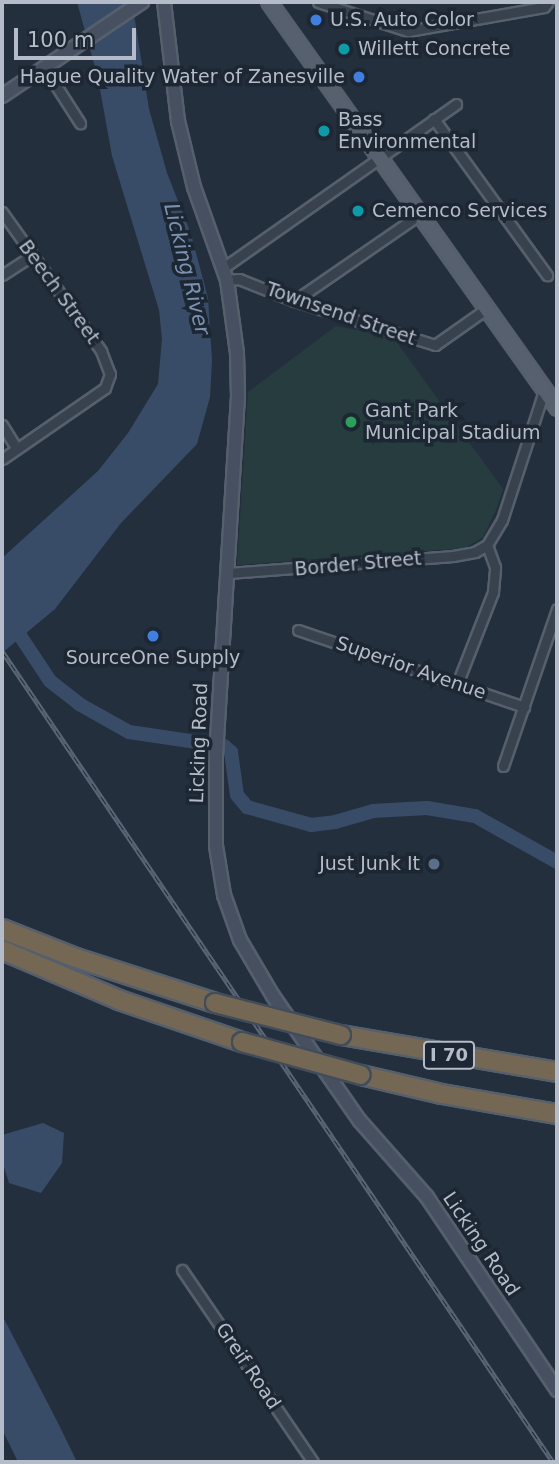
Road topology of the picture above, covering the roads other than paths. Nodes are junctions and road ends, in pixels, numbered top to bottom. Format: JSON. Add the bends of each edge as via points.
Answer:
{"nodes":[{"id":1,"x":142,"y":2,"type":"edge"},
{"id":2,"x":164,"y":2,"type":"edge"},
{"id":3,"x":271,"y":2,"type":"edge"},
{"id":4,"x":317,"y":2,"type":"edge"},
{"id":5,"x":548,"y":3,"type":"edge"},
{"id":6,"x":44,"y":67,"type":"junction"},
{"id":7,"x":2,"y":96,"type":"edge"},
{"id":8,"x":456,"y":104,"type":"dead end"},
{"id":9,"x":434,"y":119,"type":"junction"},
{"id":10,"x":80,"y":123,"type":"dead end"},
{"id":11,"x":380,"y":157,"type":"junction"},
{"id":12,"x":2,"y":212,"type":"edge"},
{"id":13,"x":419,"y":214,"type":"junction"},
{"id":14,"x":31,"y":256,"type":"junction"},
{"id":15,"x":225,"y":274,"type":"junction"},
{"id":16,"x":2,"y":275,"type":"edge"},
{"id":17,"x":547,"y":275,"type":"dead end"},
{"id":18,"x":294,"y":301,"type":"junction"},
{"id":19,"x":486,"y":309,"type":"junction"},
{"id":20,"x":544,"y":391,"type":"junction"},
{"id":21,"x":557,"y":408,"type":"edge"},
{"id":22,"x":2,"y":425,"type":"edge"},
{"id":23,"x":17,"y":449,"type":"junction"},
{"id":24,"x":2,"y":459,"type":"edge"},
{"id":25,"x":487,"y":545,"type":"junction"},
{"id":26,"x":228,"y":573,"type":"junction"},
{"id":27,"x":557,"y":609,"type":"edge"},
{"id":28,"x":298,"y":630,"type":"dead end"},
{"id":29,"x":457,"y":684,"type":"junction"},
{"id":30,"x":524,"y":707,"type":"junction"},
{"id":31,"x":503,"y":766,"type":"dead end"},
{"id":32,"x":2,"y":929,"type":"edge"},
{"id":33,"x":2,"y":950,"type":"edge"},
{"id":34,"x":557,"y":1072,"type":"edge"},
{"id":35,"x":557,"y":1114,"type":"edge"},
{"id":36,"x":182,"y":1270,"type":"dead end"},
{"id":37,"x":557,"y":1390,"type":"edge"},
{"id":38,"x":313,"y":1462,"type":"edge"}],
"edges":[{"from":1,"to":6,"type":"street"},
{"from":2,"to":15,"type":"street","name":"Licking Road","via":[[178,121],[194,187]]},
{"from":3,"to":11,"type":"main road"},
{"from":4,"to":5,"type":"street","via":[[408,31]]},
{"from":6,"to":7,"type":"street"},
{"from":6,"to":10,"type":"street"},
{"from":8,"to":9,"type":"street"},
{"from":9,"to":11,"type":"street"},
{"from":9,"to":17,"type":"street"},
{"from":11,"to":13,"type":"main road"},
{"from":11,"to":15,"type":"street"},
{"from":12,"to":14,"type":"street","name":"Beech Street"},
{"from":13,"to":18,"type":"street"},
{"from":13,"to":19,"type":"main road"},
{"from":14,"to":16,"type":"street"},
{"from":14,"to":23,"type":"street","name":"Beech Street","via":[[102,351],[110,374],[105,388]]},
{"from":15,"to":18,"type":"street","name":"Townsend Street"},
{"from":15,"to":26,"type":"street","name":"Licking Road","via":[[239,396]]},
{"from":18,"to":19,"type":"street","name":"Townsend Street","via":[[435,345]]},
{"from":19,"to":20,"type":"main road"},
{"from":20,"to":21,"type":"main road"},
{"from":20,"to":25,"type":"street","via":[[502,520]]},
{"from":22,"to":23,"type":"street"},
{"from":23,"to":24,"type":"street"},
{"from":25,"to":26,"type":"street","name":"Border Street","via":[[453,556]]},
{"from":25,"to":29,"type":"street","via":[[495,567],[493,592]]},
{"from":26,"to":37,"type":"street","name":"Licking Road","via":[[216,753],[216,846],[223,895],[252,963],[342,1096],[427,1197]]},
{"from":27,"to":30,"type":"street"},
{"from":28,"to":29,"type":"street","name":"Superior Avenue"},
{"from":29,"to":30,"type":"street","name":"Superior Avenue"},
{"from":30,"to":31,"type":"street"},
{"from":32,"to":34,"type":"highway","number":"I 70","bridge":true,"via":[[215,1003],[341,1035]]},
{"from":33,"to":35,"type":"highway","number":"I 70","bridge":true,"via":[[119,1000],[242,1042],[361,1075]]},
{"from":36,"to":38,"type":"street","name":"Greif Road"}]}
